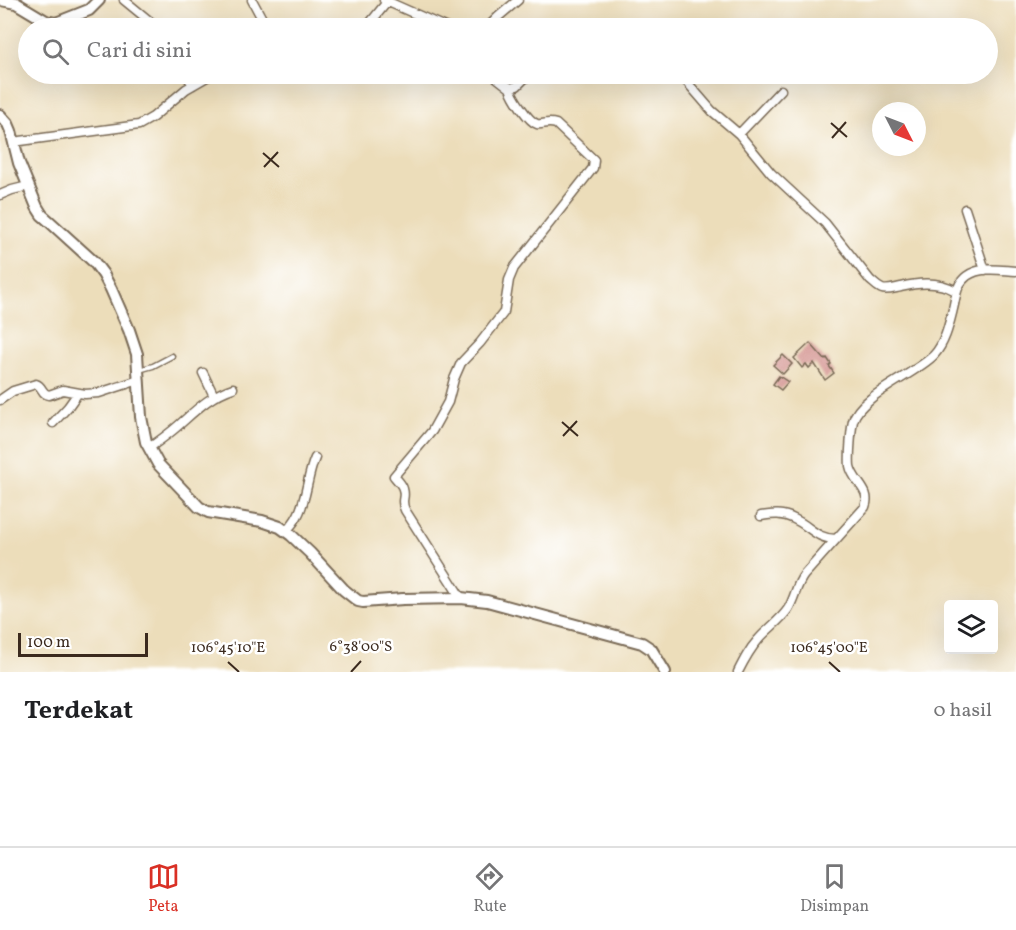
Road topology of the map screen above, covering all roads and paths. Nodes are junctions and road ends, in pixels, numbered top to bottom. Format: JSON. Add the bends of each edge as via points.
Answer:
{"nodes":[{"id":1,"x":1,"y":0,"type":"edge"},
{"id":2,"x":99,"y":0,"type":"edge"},
{"id":3,"x":124,"y":0,"type":"edge"},
{"id":4,"x":252,"y":0,"type":"edge"},
{"id":5,"x":518,"y":0,"type":"edge"},
{"id":6,"x":385,"y":1,"type":"edge"},
{"id":7,"x":41,"y":18,"type":"edge"},
{"id":8,"x":69,"y":18,"type":"edge"},
{"id":9,"x":146,"y":18,"type":"edge"},
{"id":10,"x":262,"y":18,"type":"edge"},
{"id":11,"x":373,"y":18,"type":"edge"},
{"id":12,"x":424,"y":18,"type":"edge"},
{"id":13,"x":497,"y":18,"type":"edge"},
{"id":14,"x":504,"y":84,"type":"edge"},
{"id":15,"x":519,"y":84,"type":"edge"},
{"id":16,"x":689,"y":84,"type":"edge"},
{"id":17,"x":193,"y":85,"type":"edge"},
{"id":18,"x":510,"y":88,"type":"junction"},
{"id":19,"x":781,"y":90,"type":"dead end"},
{"id":20,"x":0,"y":116,"type":"edge"},
{"id":21,"x":739,"y":134,"type":"junction"},
{"id":22,"x":13,"y":142,"type":"junction"},
{"id":23,"x":28,"y":186,"type":"junction"},
{"id":24,"x":0,"y":195,"type":"edge"},
{"id":25,"x":965,"y":209,"type":"dead end"},
{"id":26,"x":985,"y":270,"type":"junction"},
{"id":27,"x":1016,"y":271,"type":"edge"},
{"id":28,"x":956,"y":291,"type":"junction"},
{"id":29,"x":172,"y":356,"type":"dead end"},
{"id":30,"x":203,"y":373,"type":"dead end"},
{"id":31,"x":139,"y":375,"type":"junction"},
{"id":32,"x":233,"y":388,"type":"dead end"},
{"id":33,"x":78,"y":393,"type":"junction"},
{"id":34,"x":214,"y":396,"type":"junction"},
{"id":35,"x":0,"y":400,"type":"edge"},
{"id":36,"x":53,"y":423,"type":"dead end"},
{"id":37,"x":149,"y":448,"type":"junction"},
{"id":38,"x":315,"y":458,"type":"dead end"},
{"id":39,"x":761,"y":516,"type":"dead end"},
{"id":40,"x":286,"y":531,"type":"junction"},
{"id":41,"x":836,"y":539,"type":"junction"},
{"id":42,"x":461,"y":598,"type":"junction"},
{"id":43,"x":665,"y":672,"type":"edge"},
{"id":44,"x":738,"y":672,"type":"edge"}],
"edges":[{"from":1,"to":7,"type":"street","via":[[24,6]]},
{"from":2,"to":8,"type":"street","via":[[89,10]]},
{"from":3,"to":9,"type":"street"},
{"from":4,"to":10,"type":"street"},
{"from":5,"to":13,"type":"street"},
{"from":6,"to":11,"type":"street"},
{"from":6,"to":12,"type":"street"},
{"from":14,"to":18,"type":"street"},
{"from":15,"to":18,"type":"street"},
{"from":16,"to":21,"type":"street"},
{"from":17,"to":22,"type":"street","via":[[139,125]]},
{"from":18,"to":42,"type":"street","via":[[532,121],[556,124],[595,164],[514,268],[504,312],[461,363],[448,402],[432,431],[394,476],[404,490],[405,510]]},
{"from":19,"to":21,"type":"street"},
{"from":20,"to":22,"type":"street","via":[[8,124]]},
{"from":21,"to":28,"type":"street","via":[[771,173],[825,223],[877,286],[885,290],[936,283]]},
{"from":22,"to":23,"type":"street"},
{"from":23,"to":24,"type":"street"},
{"from":23,"to":31,"type":"street","via":[[42,214],[103,274],[129,330]]},
{"from":25,"to":26,"type":"street"},
{"from":26,"to":27,"type":"street"},
{"from":26,"to":28,"type":"street","via":[[968,276]]},
{"from":28,"to":41,"type":"street","via":[[949,326],[937,350],[926,362],[879,392],[854,417],[850,464],[867,500]]},
{"from":29,"to":31,"type":"lane"},
{"from":30,"to":34,"type":"street"},
{"from":31,"to":33,"type":"street","via":[[99,393]]},
{"from":31,"to":37,"type":"street","via":[[143,431]]},
{"from":32,"to":34,"type":"street"},
{"from":33,"to":35,"type":"street","via":[[63,390],[47,395],[36,384],[6,394]]},
{"from":33,"to":36,"type":"street"},
{"from":34,"to":37,"type":"street"},
{"from":37,"to":40,"type":"street","via":[[158,464],[203,510],[262,520]]},
{"from":38,"to":40,"type":"street","via":[[301,510]]},
{"from":39,"to":41,"type":"street","via":[[783,515],[822,537]]},
{"from":40,"to":42,"type":"street","via":[[358,601]]},
{"from":41,"to":44,"type":"street","via":[[804,575],[788,609],[759,638]]},
{"from":42,"to":43,"type":"street","via":[[495,603],[642,643],[651,649]]}]}
